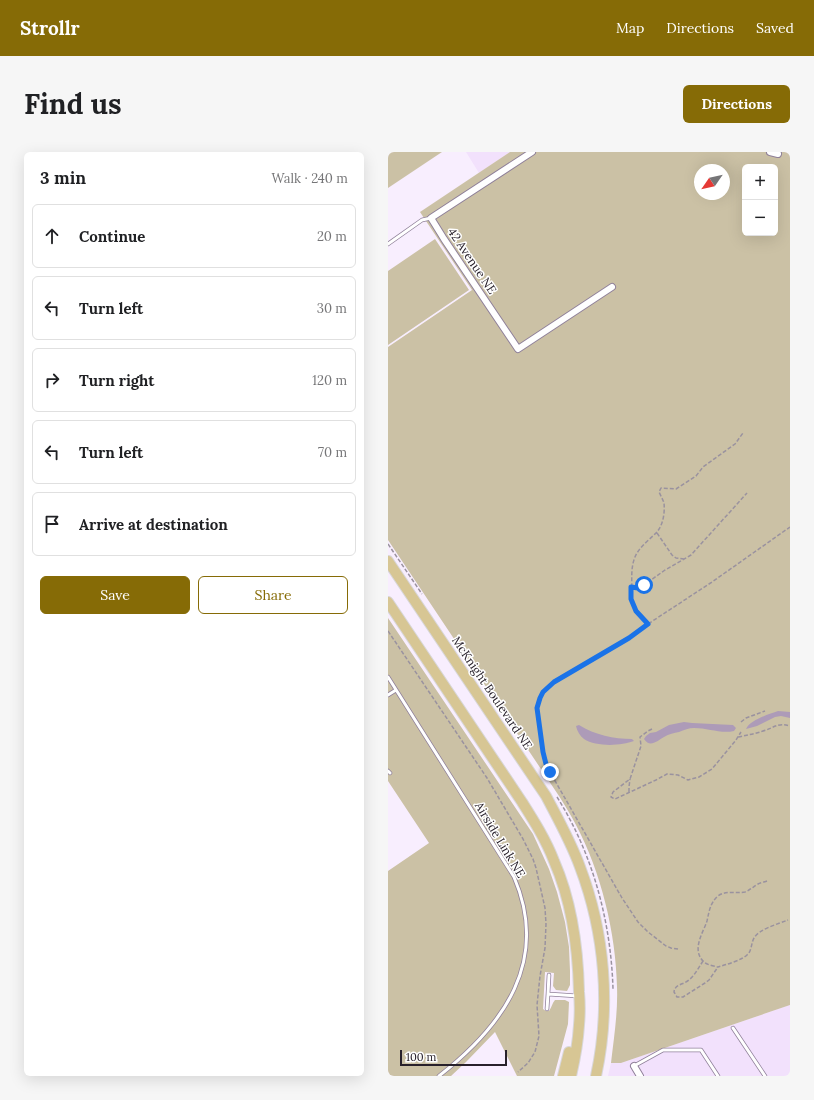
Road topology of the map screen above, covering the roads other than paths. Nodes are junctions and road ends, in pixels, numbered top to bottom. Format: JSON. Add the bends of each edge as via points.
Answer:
{"nodes":[{"id":1,"x":532,"y":152,"type":"edge"},
{"id":2,"x":770,"y":152,"type":"edge"},
{"id":3,"x":778,"y":154,"type":"dead end"},
{"id":4,"x":431,"y":218,"type":"junction"},
{"id":5,"x":388,"y":244,"type":"edge"},
{"id":6,"x":612,"y":287,"type":"dead end"},
{"id":7,"x":388,"y":561,"type":"edge"},
{"id":8,"x":388,"y":602,"type":"edge"},
{"id":9,"x":388,"y":676,"type":"edge"},
{"id":10,"x":396,"y":690,"type":"junction"},
{"id":11,"x":388,"y":695,"type":"edge"},
{"id":12,"x":549,"y":975,"type":"dead end"},
{"id":13,"x":548,"y":994,"type":"junction"},
{"id":14,"x":579,"y":996,"type":"junction"},
{"id":15,"x":547,"y":1009,"type":"dead end"},
{"id":16,"x":580,"y":1024,"type":"junction"},
{"id":17,"x":733,"y":1028,"type":"dead end"},
{"id":18,"x":634,"y":1066,"type":"joint"},
{"id":19,"x":439,"y":1076,"type":"edge"},
{"id":20,"x":563,"y":1076,"type":"edge"},
{"id":21,"x":571,"y":1076,"type":"edge"},
{"id":22,"x":596,"y":1076,"type":"edge"},
{"id":23,"x":640,"y":1076,"type":"edge"},
{"id":24,"x":718,"y":1076,"type":"edge"},
{"id":25,"x":765,"y":1076,"type":"edge"}],
"edges":[{"from":1,"to":4,"type":"street"},
{"from":2,"to":3,"type":"street"},
{"from":4,"to":5,"type":"lane","via":[[422,220]]},
{"from":4,"to":6,"type":"street","name":"42 Avenue NE","via":[[518,349]]},
{"from":7,"to":22,"type":"main road","name":"McKnight Boulevard NE","via":[[546,796],[568,837],[590,898],[602,962],[605,1001]]},
{"from":8,"to":14,"type":"main road","via":[[522,802],[554,860],[570,912],[578,967]]},
{"from":9,"to":10,"type":"lane","name":"Airside Link NE"},
{"from":10,"to":11,"type":"lane"},
{"from":10,"to":19,"type":"lane","name":"Airside Link NE","via":[[514,877],[526,925],[524,959],[512,995],[494,1023],[477,1042]]},
{"from":12,"to":13,"type":"lane"},
{"from":13,"to":14,"type":"lane"},
{"from":13,"to":15,"type":"lane"},
{"from":14,"to":16,"type":"main road"},
{"from":16,"to":20,"type":"main road","via":[[574,1032]]},
{"from":16,"to":21,"type":"main road"},
{"from":17,"to":25,"type":"lane"},
{"from":18,"to":23,"type":"street"},
{"from":18,"to":24,"type":"lane","via":[[663,1050],[701,1050]]}]}
